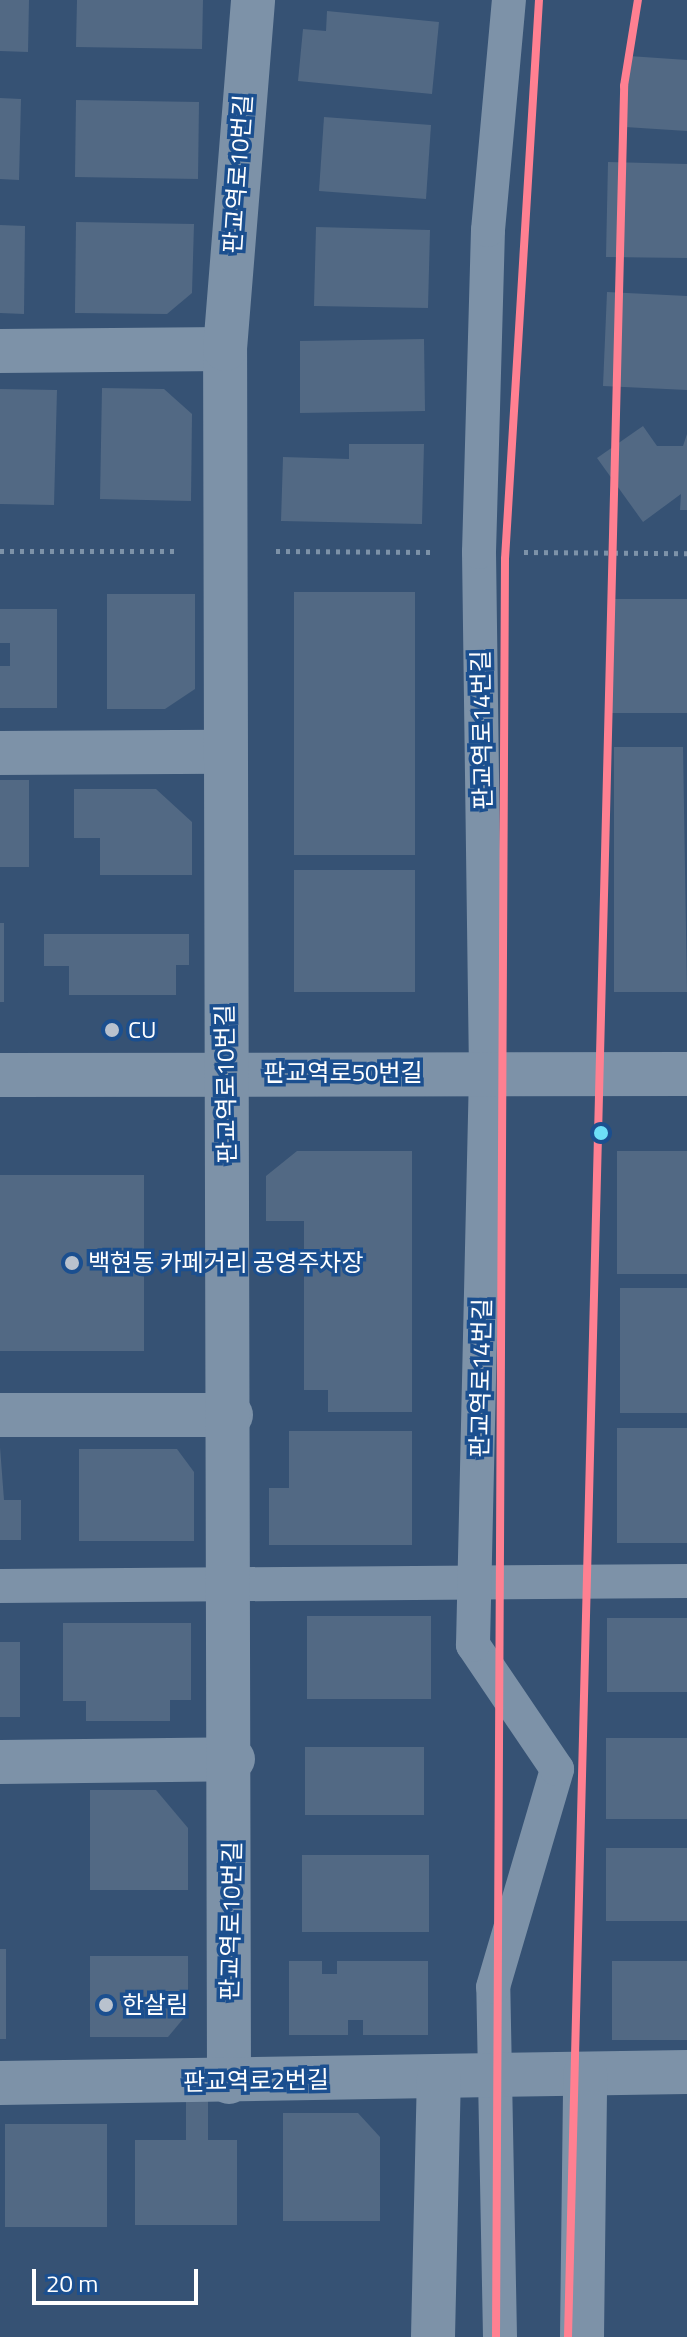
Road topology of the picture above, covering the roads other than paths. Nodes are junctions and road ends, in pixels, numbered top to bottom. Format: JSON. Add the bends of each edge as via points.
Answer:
{"nodes":[{"id":1,"x":253,"y":0,"type":"edge"},
{"id":2,"x":509,"y":0,"type":"edge"},
{"id":3,"x":225,"y":349,"type":"junction"},
{"id":4,"x":0,"y":351,"type":"edge"},
{"id":5,"x":221,"y":752,"type":"junction"},
{"id":6,"x":0,"y":753,"type":"edge"},
{"id":7,"x":225,"y":1073,"type":"junction"},
{"id":8,"x":486,"y":1073,"type":"junction"},
{"id":9,"x":687,"y":1074,"type":"edge"},
{"id":10,"x":0,"y":1075,"type":"edge"},
{"id":11,"x":0,"y":1415,"type":"edge"},
{"id":12,"x":231,"y":1415,"type":"junction"},
{"id":13,"x":687,"y":1581,"type":"edge"},
{"id":14,"x":475,"y":1582,"type":"junction"},
{"id":15,"x":232,"y":1584,"type":"junction"},
{"id":16,"x":0,"y":1586,"type":"edge"},
{"id":17,"x":233,"y":1759,"type":"junction"},
{"id":18,"x":0,"y":1762,"type":"edge"},
{"id":19,"x":687,"y":2072,"type":"edge"},
{"id":20,"x":585,"y":2074,"type":"junction"},
{"id":21,"x":503,"y":2076,"type":"junction"},
{"id":22,"x":439,"y":2078,"type":"junction"},
{"id":23,"x":229,"y":2082,"type":"junction"},
{"id":24,"x":0,"y":2083,"type":"edge"},
{"id":25,"x":433,"y":2337,"type":"edge"},
{"id":26,"x":500,"y":2337,"type":"edge"},
{"id":27,"x":582,"y":2337,"type":"edge"}],
"edges":[{"from":1,"to":3,"type":"street","name":"판교역로10번길"},
{"from":2,"to":8,"type":"street","name":"판교역로14번길","via":[[488,230],[479,552]]},
{"from":3,"to":4,"type":"street"},
{"from":3,"to":5,"type":"street","name":"판교역로10번길"},
{"from":5,"to":6,"type":"street"},
{"from":5,"to":7,"type":"street","name":"판교역로10번길"},
{"from":7,"to":8,"type":"street","name":"판교역로50번길"},
{"from":7,"to":10,"type":"street","name":"판교역로50번길"},
{"from":7,"to":12,"type":"street","name":"판교역로10번길"},
{"from":8,"to":9,"type":"street","name":"판교역로50번길"},
{"from":8,"to":14,"type":"street","name":"판교역로14번길"},
{"from":11,"to":12,"type":"street"},
{"from":12,"to":15,"type":"street","name":"판교역로10번길"},
{"from":13,"to":14,"type":"street"},
{"from":14,"to":15,"type":"street"},
{"from":14,"to":21,"type":"street","name":"판교역로14번길","via":[[473,1645],[557,1769],[493,1987]]},
{"from":15,"to":16,"type":"street"},
{"from":15,"to":17,"type":"street","name":"판교역로10번길"},
{"from":17,"to":18,"type":"street"},
{"from":17,"to":23,"type":"street","name":"판교역로10번길"},
{"from":19,"to":20,"type":"street","name":"판교역로2번길"},
{"from":20,"to":21,"type":"street","name":"판교역로2번길"},
{"from":20,"to":27,"type":"street"},
{"from":21,"to":22,"type":"street","name":"판교역로2번길"},
{"from":21,"to":26,"type":"street","name":"판교역로14번길"},
{"from":22,"to":23,"type":"street","name":"판교역로2번길"},
{"from":22,"to":25,"type":"street"},
{"from":23,"to":24,"type":"street","name":"판교역로2번길"}]}
